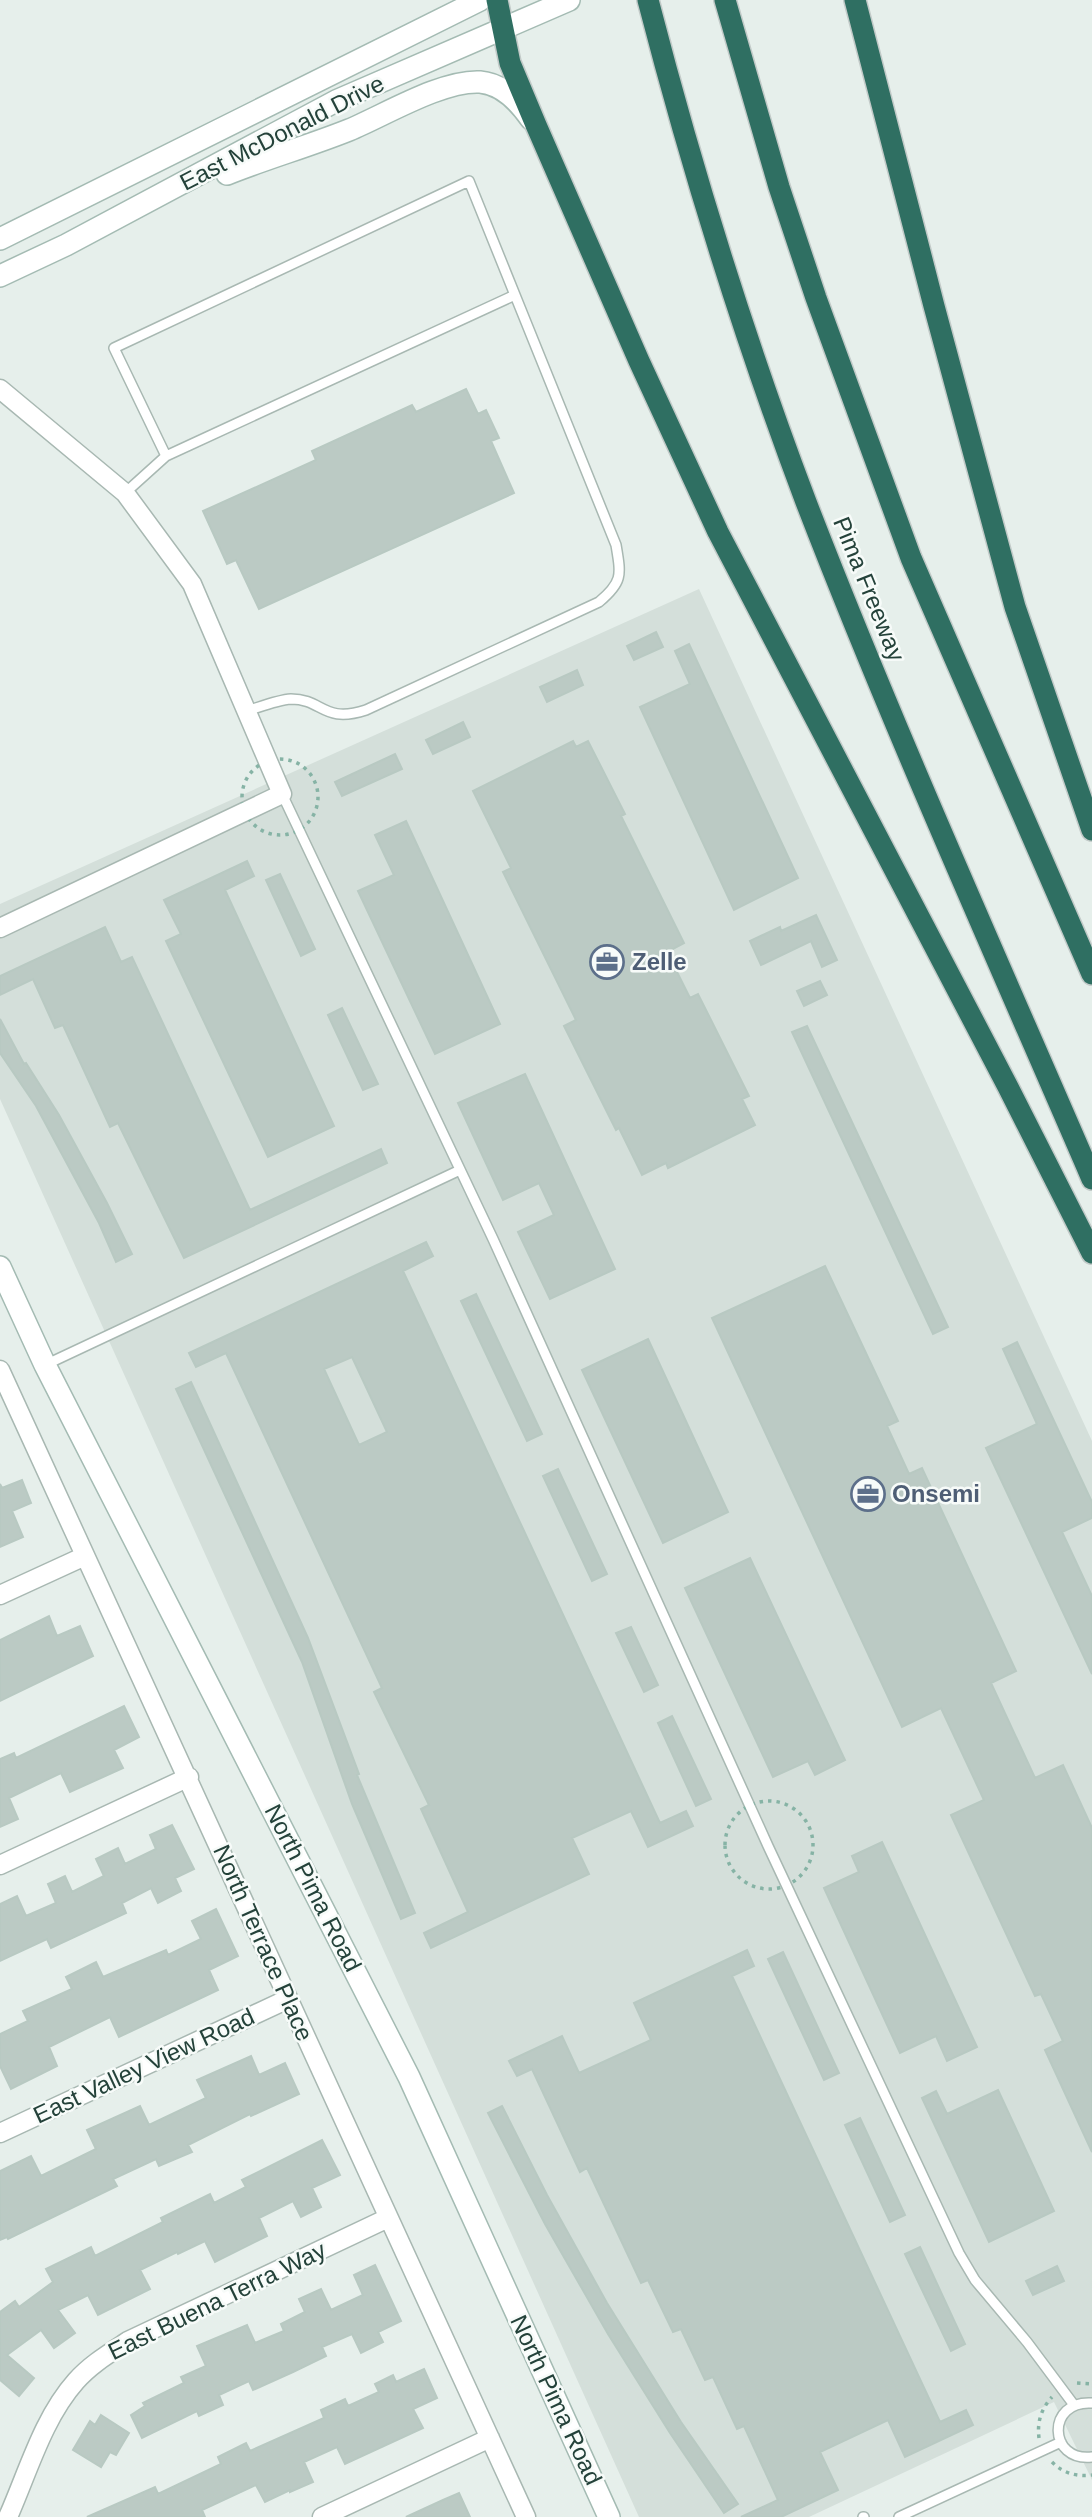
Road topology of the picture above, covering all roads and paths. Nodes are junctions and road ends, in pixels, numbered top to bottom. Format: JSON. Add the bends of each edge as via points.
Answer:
{"nodes":[{"id":1,"x":480,"y":0,"type":"edge"},
{"id":2,"x":497,"y":0,"type":"edge"},
{"id":3,"x":569,"y":0,"type":"edge"},
{"id":4,"x":725,"y":0,"type":"edge"},
{"id":5,"x":855,"y":0,"type":"edge"},
{"id":6,"x":650,"y":9,"type":"edge"},
{"id":7,"x":503,"y":29,"type":"junction"},
{"id":8,"x":536,"y":125,"type":"junction"},
{"id":9,"x":177,"y":152,"type":"junction"},
{"id":10,"x":137,"y":208,"type":"junction"},
{"id":11,"x":0,"y":239,"type":"edge"},
{"id":12,"x":0,"y":260,"type":"edge"},
{"id":13,"x":0,"y":276,"type":"edge"},
{"id":14,"x":515,"y":295,"type":"junction"},
{"id":15,"x":0,"y":389,"type":"edge"},
{"id":16,"x":166,"y":456,"type":"junction"},
{"id":17,"x":125,"y":493,"type":"junction"},
{"id":18,"x":247,"y":711,"type":"junction"},
{"id":19,"x":282,"y":794,"type":"junction"},
{"id":20,"x":1092,"y":831,"type":"edge"},
{"id":21,"x":0,"y":929,"type":"edge"},
{"id":22,"x":1092,"y":974,"type":"edge"},
{"id":23,"x":460,"y":1170,"type":"junction"},
{"id":24,"x":1092,"y":1179,"type":"edge"},
{"id":25,"x":1092,"y":1253,"type":"edge"},
{"id":26,"x":0,"y":1267,"type":"edge"},
{"id":27,"x":45,"y":1365,"type":"junction"},
{"id":28,"x":0,"y":1370,"type":"edge"},
{"id":29,"x":85,"y":1556,"type":"junction"},
{"id":30,"x":0,"y":1595,"type":"edge"},
{"id":31,"x":188,"y":1777,"type":"junction"},
{"id":32,"x":0,"y":1865,"type":"edge"},
{"id":33,"x":288,"y":1999,"type":"junction"},
{"id":34,"x":0,"y":2133,"type":"edge"},
{"id":35,"x":388,"y":2218,"type":"junction"},
{"id":36,"x":1092,"y":2403,"type":"edge"},
{"id":37,"x":1074,"y":2405,"type":"junction"},
{"id":38,"x":490,"y":2438,"type":"junction"},
{"id":39,"x":1060,"y":2442,"type":"junction"},
{"id":40,"x":1092,"y":2457,"type":"edge"},
{"id":41,"x":8,"y":2517,"type":"edge"},
{"id":42,"x":322,"y":2517,"type":"edge"},
{"id":43,"x":526,"y":2517,"type":"edge"},
{"id":44,"x":609,"y":2517,"type":"edge"},
{"id":45,"x":900,"y":2517,"type":"edge"}],
"edges":[{"from":1,"to":9,"type":"main road","name":"East McDonald Drive"},
{"from":2,"to":7,"type":"highway"},
{"from":3,"to":7,"type":"main road","name":"East McDonald Drive"},
{"from":4,"to":22,"type":"highway","name":"Pima Freeway","via":[[799,249],[911,558]]},
{"from":5,"to":20,"type":"highway","via":[[1015,607]]},
{"from":6,"to":24,"type":"highway","name":"Pima Freeway","via":[[723,261],[806,500],[907,751]]},
{"from":7,"to":8,"type":"highway","via":[[510,63]]},
{"from":7,"to":10,"type":"main road","name":"East McDonald Drive","via":[[336,102]]},
{"from":8,"to":10,"type":"main road","via":[[501,88],[466,83]]},
{"from":8,"to":25,"type":"highway","via":[[718,532]]},
{"from":9,"to":11,"type":"main road","name":"East McDonald Drive"},
{"from":9,"to":12,"type":"main road","via":[[153,188]]},
{"from":10,"to":13,"type":"main road","name":"East McDonald Drive"},
{"from":14,"to":16,"type":"lane"},
{"from":14,"to":16,"type":"lane","via":[[469,181],[114,348]]},
{"from":14,"to":18,"type":"lane","via":[[616,545],[621,572],[616,589],[599,602],[348,716],[290,699]]},
{"from":15,"to":17,"type":"street"},
{"from":16,"to":17,"type":"lane"},
{"from":17,"to":18,"type":"street","via":[[192,584]]},
{"from":18,"to":19,"type":"street"},
{"from":19,"to":21,"type":"street"},
{"from":19,"to":23,"type":"lane"},
{"from":23,"to":27,"type":"lane"},
{"from":23,"to":37,"type":"lane","via":[[763,1836],[959,2253],[975,2280]]},
{"from":26,"to":27,"type":"main road","name":"North Pima Road"},
{"from":27,"to":44,"type":"main road","name":"North Pima Road","via":[[409,2077]]},
{"from":28,"to":29,"type":"street","name":"North Terrace Place"},
{"from":29,"to":30,"type":"street"},
{"from":29,"to":31,"type":"street","name":"North Terrace Place"},
{"from":31,"to":32,"type":"street"},
{"from":31,"to":33,"type":"street","name":"North Terrace Place"},
{"from":33,"to":34,"type":"street","name":"East Valley View Road"},
{"from":33,"to":35,"type":"street","name":"North Terrace Place"},
{"from":35,"to":38,"type":"street","name":"North Terrace Place"},
{"from":35,"to":41,"type":"street","name":"East Buena Terra Way","via":[[128,2341],[97,2361],[58,2406]]},
{"from":36,"to":37,"type":"lane"},
{"from":37,"to":39,"type":"lane","via":[[1058,2425]]},
{"from":38,"to":42,"type":"street"},
{"from":38,"to":43,"type":"street","name":"North Terrace Place"},
{"from":39,"to":40,"type":"lane","via":[[1072,2455]]},
{"from":39,"to":45,"type":"lane"}]}
